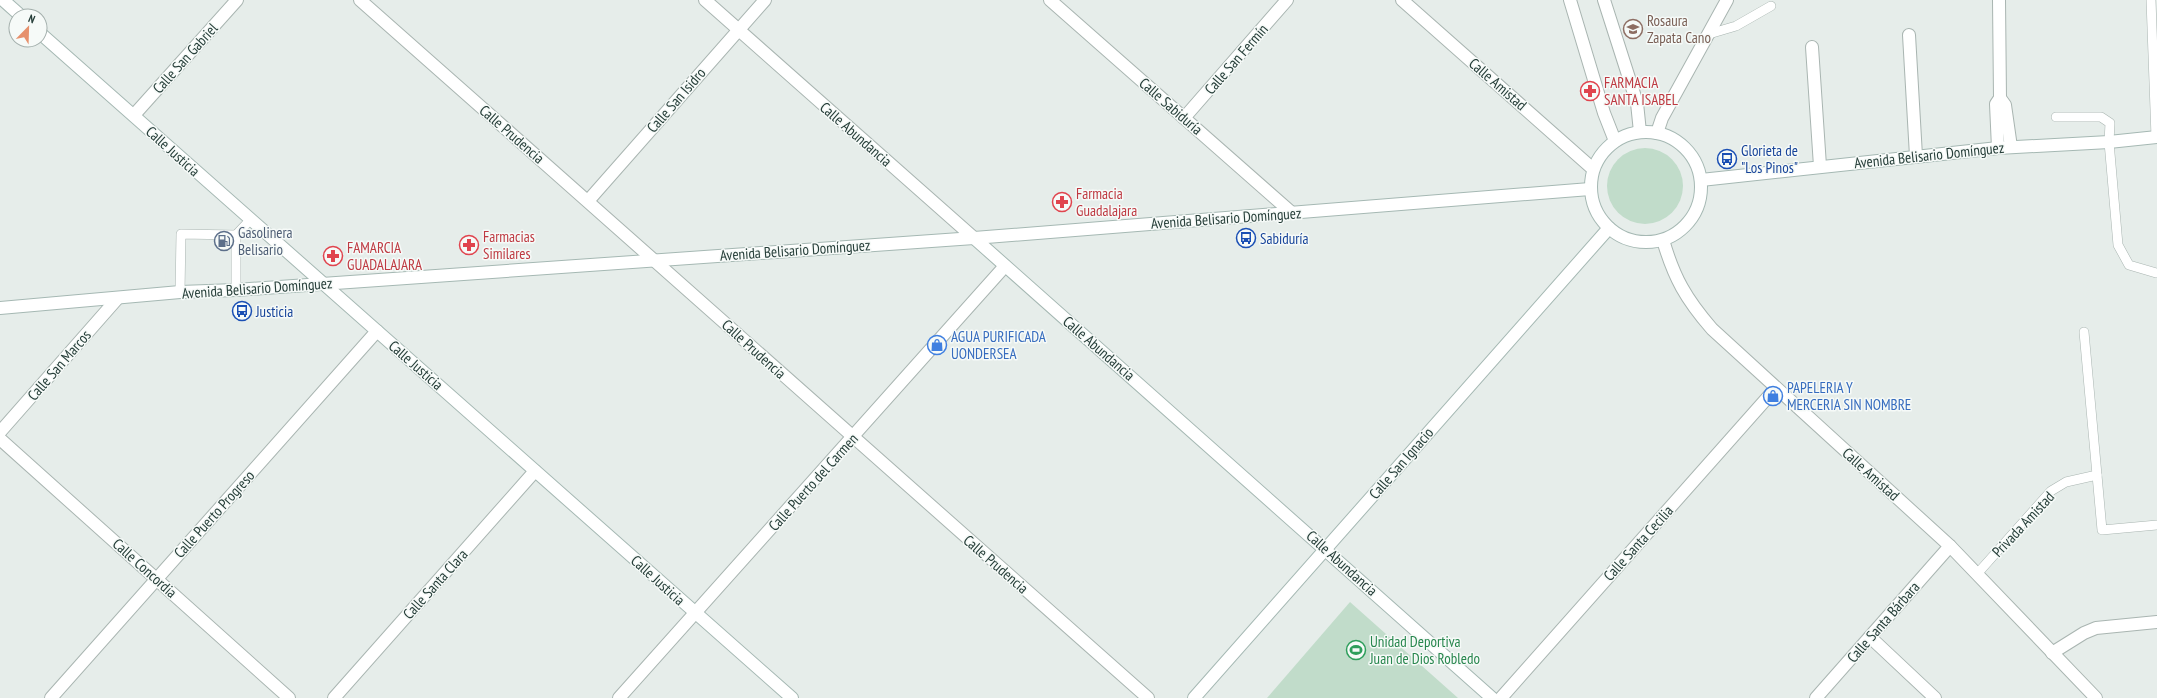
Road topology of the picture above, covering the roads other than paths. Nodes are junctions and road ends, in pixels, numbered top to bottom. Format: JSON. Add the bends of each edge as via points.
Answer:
{"nodes":[{"id":1,"x":3,"y":0,"type":"edge"},
{"id":2,"x":237,"y":0,"type":"edge"},
{"id":3,"x":360,"y":0,"type":"edge"},
{"id":4,"x":705,"y":0,"type":"edge"},
{"id":5,"x":765,"y":0,"type":"edge"},
{"id":6,"x":1050,"y":0,"type":"edge"},
{"id":7,"x":1287,"y":0,"type":"edge"},
{"id":8,"x":1402,"y":0,"type":"edge"},
{"id":9,"x":1570,"y":0,"type":"edge"},
{"id":10,"x":1604,"y":0,"type":"edge"},
{"id":11,"x":1727,"y":0,"type":"edge"},
{"id":12,"x":1999,"y":0,"type":"edge"},
{"id":13,"x":2151,"y":0,"type":"edge"},
{"id":14,"x":1771,"y":6,"type":"dead end"},
{"id":15,"x":12,"y":8,"type":"edge"},
{"id":16,"x":738,"y":30,"type":"junction"},
{"id":17,"x":1709,"y":34,"type":"junction"},
{"id":18,"x":1908,"y":35,"type":"dead end"},
{"id":19,"x":48,"y":40,"type":"edge"},
{"id":20,"x":1812,"y":47,"type":"dead end"},
{"id":21,"x":2000,"y":98,"type":"junction"},
{"id":22,"x":134,"y":115,"type":"junction"},
{"id":23,"x":2056,"y":116,"type":"dead end"},
{"id":24,"x":1184,"y":118,"type":"junction"},
{"id":25,"x":1640,"y":132,"type":"junction"},
{"id":26,"x":1657,"y":133,"type":"junction"},
{"id":27,"x":2156,"y":137,"type":"edge"},
{"id":28,"x":1615,"y":141,"type":"junction"},
{"id":29,"x":2109,"y":142,"type":"junction"},
{"id":30,"x":2011,"y":147,"type":"junction"},
{"id":31,"x":1998,"y":148,"type":"junction"},
{"id":32,"x":1916,"y":156,"type":"junction"},
{"id":33,"x":1820,"y":166,"type":"junction"},
{"id":34,"x":1593,"y":169,"type":"junction"},
{"id":35,"x":1701,"y":180,"type":"junction"},
{"id":36,"x":1590,"y":189,"type":"junction"},
{"id":37,"x":588,"y":201,"type":"junction"},
{"id":38,"x":1292,"y":212,"type":"junction"},
{"id":39,"x":251,"y":219,"type":"junction"},
{"id":40,"x":1609,"y":228,"type":"junction"},
{"id":41,"x":236,"y":235,"type":"junction"},
{"id":42,"x":974,"y":238,"type":"junction"},
{"id":43,"x":1663,"y":240,"type":"junction"},
{"id":44,"x":656,"y":260,"type":"junction"},
{"id":45,"x":1005,"y":266,"type":"junction"},
{"id":46,"x":2156,"y":273,"type":"edge"},
{"id":47,"x":323,"y":283,"type":"junction"},
{"id":48,"x":236,"y":290,"type":"junction"},
{"id":49,"x":180,"y":292,"type":"junction"},
{"id":50,"x":117,"y":299,"type":"junction"},
{"id":51,"x":0,"y":308,"type":"edge"},
{"id":52,"x":377,"y":331,"type":"junction"},
{"id":53,"x":2084,"y":332,"type":"dead end"},
{"id":54,"x":1776,"y":388,"type":"junction"},
{"id":55,"x":0,"y":432,"type":"edge"},
{"id":56,"x":853,"y":438,"type":"junction"},
{"id":57,"x":0,"y":439,"type":"edge"},
{"id":58,"x":535,"y":471,"type":"junction"},
{"id":59,"x":2097,"y":475,"type":"junction"},
{"id":60,"x":2157,"y":525,"type":"edge"},
{"id":61,"x":1950,"y":546,"type":"junction"},
{"id":62,"x":1326,"y":549,"type":"junction"},
{"id":63,"x":1977,"y":574,"type":"junction"},
{"id":64,"x":157,"y":579,"type":"junction"},
{"id":65,"x":695,"y":613,"type":"junction"},
{"id":66,"x":2157,"y":622,"type":"edge"},
{"id":67,"x":1870,"y":637,"type":"junction"},
{"id":68,"x":2052,"y":653,"type":"junction"},
{"id":69,"x":51,"y":698,"type":"edge"},
{"id":70,"x":289,"y":698,"type":"edge"},
{"id":71,"x":334,"y":698,"type":"edge"},
{"id":72,"x":619,"y":698,"type":"edge"},
{"id":73,"x":792,"y":698,"type":"edge"},
{"id":74,"x":1148,"y":698,"type":"edge"},
{"id":75,"x":1194,"y":698,"type":"edge"},
{"id":76,"x":1492,"y":698,"type":"edge"},
{"id":77,"x":1501,"y":698,"type":"edge"},
{"id":78,"x":1816,"y":698,"type":"edge"},
{"id":79,"x":1935,"y":698,"type":"edge"},
{"id":80,"x":2096,"y":698,"type":"edge"}],
"edges":[{"from":1,"to":15,"type":"street"},
{"from":2,"to":22,"type":"street","name":"Calle San Gabriel"},
{"from":3,"to":37,"type":"street","name":"Calle Prudencia"},
{"from":4,"to":16,"type":"street","name":"Calle Abundancia"},
{"from":5,"to":16,"type":"street","name":"Calle San Isidro"},
{"from":6,"to":24,"type":"street","name":"Calle Sabiduría"},
{"from":7,"to":24,"type":"street","name":"Calle San Fermín"},
{"from":8,"to":34,"type":"street","name":"Calle Amistad"},
{"from":9,"to":28,"type":"street"},
{"from":10,"to":25,"type":"street","via":[[1637,103]]},
{"from":11,"to":17,"type":"street"},
{"from":12,"to":21,"type":"street"},
{"from":13,"to":27,"type":"lane"},
{"from":14,"to":17,"type":"lane","via":[[1736,26]]},
{"from":16,"to":37,"type":"street","name":"Calle San Isidro"},
{"from":16,"to":42,"type":"street","name":"Calle Abundancia"},
{"from":17,"to":26,"type":"street","via":[[1662,118]]},
{"from":18,"to":32,"type":"street"},
{"from":19,"to":22,"type":"street","name":"Calle Justicia"},
{"from":20,"to":33,"type":"street"},
{"from":21,"to":30,"type":"street","via":[[2006,105]]},
{"from":21,"to":31,"type":"street","via":[[1996,104]]},
{"from":22,"to":39,"type":"street","name":"Calle Justicia"},
{"from":23,"to":29,"type":"lane","via":[[2106,119],[2110,123]]},
{"from":24,"to":38,"type":"street","name":"Calle Sabiduría"},
{"from":25,"to":26,"type":"street"},
{"from":25,"to":28,"type":"street"},
{"from":26,"to":35,"type":"street","via":[[1683,146],[1693,157]]},
{"from":27,"to":29,"type":"street","name":"Avenida Belisario Domínguez"},
{"from":28,"to":34,"type":"street","via":[[1598,158]]},
{"from":29,"to":30,"type":"street","name":"Avenida Belisario Domínguez"},
{"from":29,"to":46,"type":"lane","via":[[2118,245],[2129,265]]},
{"from":30,"to":31,"type":"street","name":"Avenida Belisario Domínguez"},
{"from":31,"to":32,"type":"street","name":"Avenida Belisario Domínguez"},
{"from":32,"to":33,"type":"street","name":"Avenida Belisario Domínguez"},
{"from":33,"to":35,"type":"street","name":"Avenida Belisario Domínguez"},
{"from":34,"to":36,"type":"street"},
{"from":35,"to":43,"type":"street","via":[[1699,202],[1692,219],[1679,232]]},
{"from":36,"to":38,"type":"street","name":"Avenida Belisario Domínguez"},
{"from":36,"to":40,"type":"street","via":[[1599,217]]},
{"from":37,"to":44,"type":"street","name":"Calle Prudencia"},
{"from":38,"to":42,"type":"street","name":"Avenida Belisario Domínguez"},
{"from":39,"to":41,"type":"lane"},
{"from":39,"to":47,"type":"street","name":"Calle Justicia"},
{"from":40,"to":43,"type":"street","via":[[1625,238],[1644,242]]},
{"from":40,"to":62,"type":"street","name":"Calle San Ignacio"},
{"from":41,"to":48,"type":"lane"},
{"from":41,"to":49,"type":"lane","via":[[181,234]]},
{"from":42,"to":44,"type":"street","name":"Avenida Belisario Domínguez"},
{"from":42,"to":45,"type":"street","name":"Calle Abundancia"},
{"from":43,"to":54,"type":"street","name":"Calle Amistad","via":[[1669,261],[1686,298],[1712,329]]},
{"from":44,"to":47,"type":"street","name":"Avenida Belisario Domínguez"},
{"from":44,"to":56,"type":"street","name":"Calle Prudencia"},
{"from":45,"to":56,"type":"street","name":"Calle Puerto del Carmen"},
{"from":45,"to":62,"type":"street","name":"Calle Abundancia"},
{"from":47,"to":48,"type":"street","name":"Avenida Belisario Domínguez"},
{"from":47,"to":52,"type":"street","name":"Calle Justicia"},
{"from":48,"to":49,"type":"street","name":"Avenida Belisario Domínguez"},
{"from":49,"to":50,"type":"street","name":"Avenida Belisario Domínguez"},
{"from":50,"to":51,"type":"street","name":"Avenida Belisario Domínguez"},
{"from":50,"to":55,"type":"street","name":"Calle San Marcos"},
{"from":52,"to":58,"type":"street","name":"Calle Justicia"},
{"from":52,"to":64,"type":"street","name":"Calle Puerto Progreso"},
{"from":53,"to":59,"type":"lane"},
{"from":54,"to":61,"type":"street","name":"Calle Amistad"},
{"from":54,"to":77,"type":"street","name":"Calle Santa Cecilia"},
{"from":56,"to":65,"type":"street","name":"Calle Puerto del Carmen"},
{"from":56,"to":74,"type":"street","name":"Calle Prudencia"},
{"from":57,"to":64,"type":"street","name":"Calle Concordia"},
{"from":58,"to":65,"type":"street","name":"Calle Justicia"},
{"from":58,"to":71,"type":"street","name":"Calle Santa Clara"},
{"from":59,"to":60,"type":"lane","via":[[2102,530]]},
{"from":59,"to":63,"type":"lane","name":"Privada Amistad","via":[[2066,482],[2052,491]]},
{"from":61,"to":63,"type":"street","name":"Calle Amistad"},
{"from":61,"to":67,"type":"street","name":"Calle Santa Bárbara"},
{"from":62,"to":75,"type":"street","name":"Calle San Ignacio"},
{"from":62,"to":76,"type":"street","name":"Calle Abundancia"},
{"from":63,"to":68,"type":"street","name":"Calle Amistad"},
{"from":64,"to":69,"type":"street","name":"Calle Puerto Progreso"},
{"from":64,"to":70,"type":"street","name":"Calle Concordia"},
{"from":65,"to":72,"type":"street","name":"Calle Puerto del Carmen"},
{"from":65,"to":73,"type":"street","name":"Calle Justicia"},
{"from":66,"to":68,"type":"street","via":[[2096,628]]},
{"from":67,"to":78,"type":"street","name":"Calle Santa Bárbara"},
{"from":67,"to":79,"type":"street"},
{"from":68,"to":80,"type":"street","name":"Calle Amistad"}]}
